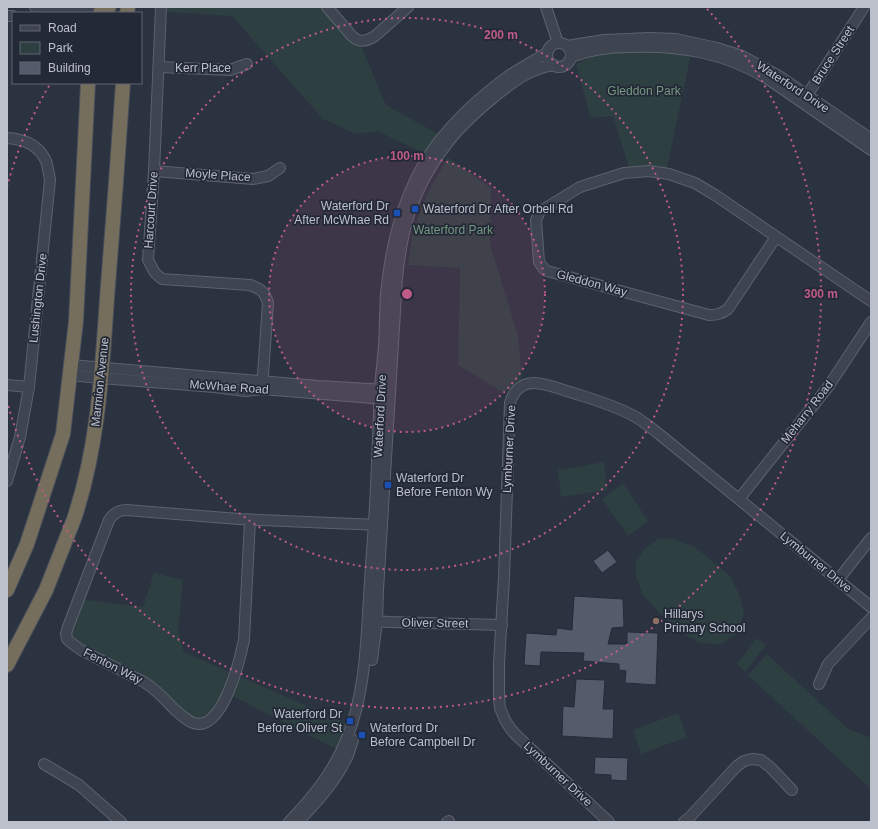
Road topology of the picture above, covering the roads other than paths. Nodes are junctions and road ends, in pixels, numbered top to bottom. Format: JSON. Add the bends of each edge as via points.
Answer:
{"nodes":[{"id":1,"x":35,"y":7,"type":"edge"},
{"id":2,"x":161,"y":7,"type":"edge"},
{"id":3,"x":327,"y":7,"type":"edge"},
{"id":4,"x":408,"y":7,"type":"edge"},
{"id":5,"x":546,"y":7,"type":"edge"},
{"id":6,"x":864,"y":7,"type":"edge"},
{"id":7,"x":89,"y":12,"type":"edge"},
{"id":8,"x":563,"y":44,"type":"junction"},
{"id":9,"x":548,"y":52,"type":"junction"},
{"id":10,"x":571,"y":57,"type":"junction"},
{"id":11,"x":247,"y":64,"type":"dead end"},
{"id":12,"x":554,"y":65,"type":"junction"},
{"id":13,"x":159,"y":67,"type":"junction"},
{"id":14,"x":88,"y":84,"type":"edge"},
{"id":15,"x":123,"y":84,"type":"edge"},
{"id":16,"x":805,"y":99,"type":"junction"},
{"id":17,"x":7,"y":138,"type":"edge"},
{"id":18,"x":871,"y":139,"type":"edge"},
{"id":19,"x":871,"y":150,"type":"edge"},
{"id":20,"x":280,"y":168,"type":"dead end"},
{"id":21,"x":154,"y":171,"type":"junction"},
{"id":22,"x":776,"y":236,"type":"junction"},
{"id":23,"x":871,"y":301,"type":"edge"},
{"id":24,"x":871,"y":322,"type":"edge"},
{"id":25,"x":70,"y":370,"type":"junction"},
{"id":26,"x":102,"y":373,"type":"junction"},
{"id":27,"x":7,"y":385,"type":"edge"},
{"id":28,"x":262,"y":385,"type":"junction"},
{"id":29,"x":29,"y":387,"type":"junction"},
{"id":30,"x":385,"y":394,"type":"junction"},
{"id":31,"x":7,"y":481,"type":"edge"},
{"id":32,"x":738,"y":499,"type":"junction"},
{"id":33,"x":250,"y":520,"type":"junction"},
{"id":34,"x":378,"y":525,"type":"junction"},
{"id":35,"x":871,"y":538,"type":"edge"},
{"id":36,"x":838,"y":580,"type":"junction"},
{"id":37,"x":7,"y":590,"type":"edge"},
{"id":38,"x":871,"y":607,"type":"edge"},
{"id":39,"x":871,"y":618,"type":"edge"},
{"id":40,"x":373,"y":621,"type":"junction"},
{"id":41,"x":502,"y":625,"type":"junction"},
{"id":42,"x":7,"y":665,"type":"edge"},
{"id":43,"x":819,"y":684,"type":"dead end"},
{"id":44,"x":44,"y":764,"type":"dead end"},
{"id":45,"x":792,"y":790,"type":"dead end"},
{"id":46,"x":121,"y":822,"type":"edge"},
{"id":47,"x":288,"y":822,"type":"edge"},
{"id":48,"x":298,"y":822,"type":"edge"},
{"id":49,"x":609,"y":822,"type":"edge"},
{"id":50,"x":684,"y":822,"type":"edge"}],
"edges":[{"from":1,"to":7,"type":"street","via":[[82,9]]},
{"from":2,"to":13,"type":"street","name":"Harcourt Drive"},
{"from":3,"to":4,"type":"street","via":[[359,41],[369,40],[375,36]]},
{"from":5,"to":8,"type":"street"},
{"from":6,"to":16,"type":"street","name":"Bruce Street"},
{"from":8,"to":9,"type":"street","via":[[551,46]]},
{"from":8,"to":10,"type":"street","via":[[571,51]]},
{"from":8,"to":16,"type":"street","name":"Waterford Drive","via":[[631,38],[686,40],[742,56],[779,76]]},
{"from":9,"to":12,"type":"street","via":[[549,60]]},
{"from":9,"to":30,"type":"street","name":"Waterford Drive","via":[[508,77],[478,100],[436,146],[413,184],[396,231],[386,295]]},
{"from":10,"to":12,"type":"street","via":[[567,64]]},
{"from":10,"to":16,"type":"street","name":"Waterford Drive","via":[[610,47],[664,47],[697,51],[735,63]]},
{"from":11,"to":13,"type":"street","name":"Kerr Place","via":[[230,70]]},
{"from":12,"to":30,"type":"street","name":"Waterford Drive","via":[[544,66],[523,75],[467,121],[446,145],[419,190],[407,221],[398,264]]},
{"from":13,"to":21,"type":"street","name":"Harcourt Drive"},
{"from":14,"to":25,"type":"highway","via":[[77,313]]},
{"from":15,"to":26,"type":"highway","name":"Marmion Avenue"},
{"from":16,"to":18,"type":"street","name":"Waterford Drive"},
{"from":16,"to":19,"type":"street","name":"Waterford Drive"},
{"from":17,"to":29,"type":"street","name":"Lushington Drive","via":[[33,144],[46,161],[50,180]]},
{"from":20,"to":21,"type":"street","name":"Moyle Place","via":[[268,176],[253,178]]},
{"from":21,"to":28,"type":"street","name":"Harcourt Drive","via":[[148,260],[151,267],[162,279],[250,285],[266,295],[268,303]]},
{"from":22,"to":22,"type":"street","name":"Gleddon Way","via":[[728,309],[716,315],[709,315],[547,271],[539,262],[536,220],[540,211],[580,187],[624,173],[656,172],[694,183]]},
{"from":22,"to":23,"type":"street","name":"Gleddon Way"},
{"from":24,"to":32,"type":"street","name":"Meharry Road","via":[[828,387]]},
{"from":25,"to":26,"type":"street","name":"McWhae Road"},
{"from":25,"to":37,"type":"highway","via":[[62,434],[27,544]]},
{"from":26,"to":28,"type":"street","name":"McWhae Road"},
{"from":26,"to":42,"type":"highway","name":"Marmion Avenue","via":[[93,447],[77,508],[46,590]]},
{"from":27,"to":29,"type":"street"},
{"from":28,"to":30,"type":"street","name":"McWhae Road","via":[[318,386]]},
{"from":29,"to":31,"type":"street","name":"Lushington Drive","via":[[20,437]]},
{"from":30,"to":34,"type":"street","name":"Waterford Drive"},
{"from":32,"to":36,"type":"street","name":"Lymburner Drive"},
{"from":32,"to":41,"type":"street","name":"Lymburner Drive","via":[[659,434],[629,413],[557,387],[534,383],[524,385],[516,391],[510,402]]},
{"from":33,"to":33,"type":"street","name":"Fenton Way","via":[[244,640],[238,666],[226,697],[207,722],[189,722],[152,687],[81,650],[67,638],[68,627],[109,520],[115,513],[126,510]]},
{"from":33,"to":34,"type":"street","name":"Fenton Way"},
{"from":34,"to":40,"type":"street","name":"Waterford Drive","via":[[370,583]]},
{"from":35,"to":36,"type":"street"},
{"from":36,"to":38,"type":"street","name":"Lymburner Drive"},
{"from":39,"to":43,"type":"street","via":[[828,664]]},
{"from":40,"to":41,"type":"street","name":"Oliver Street"},
{"from":40,"to":47,"type":"street","name":"Waterford Drive","via":[[355,718],[347,739],[321,785]]},
{"from":40,"to":48,"type":"street","name":"Waterford Drive","via":[[368,690],[348,755],[328,788]]},
{"from":41,"to":49,"type":"street","name":"Lymburner Drive","via":[[499,698],[505,720],[516,735]]},
{"from":44,"to":46,"type":"street","via":[[79,785]]},
{"from":45,"to":50,"type":"street","via":[[761,760],[744,761],[728,774]]}]}
